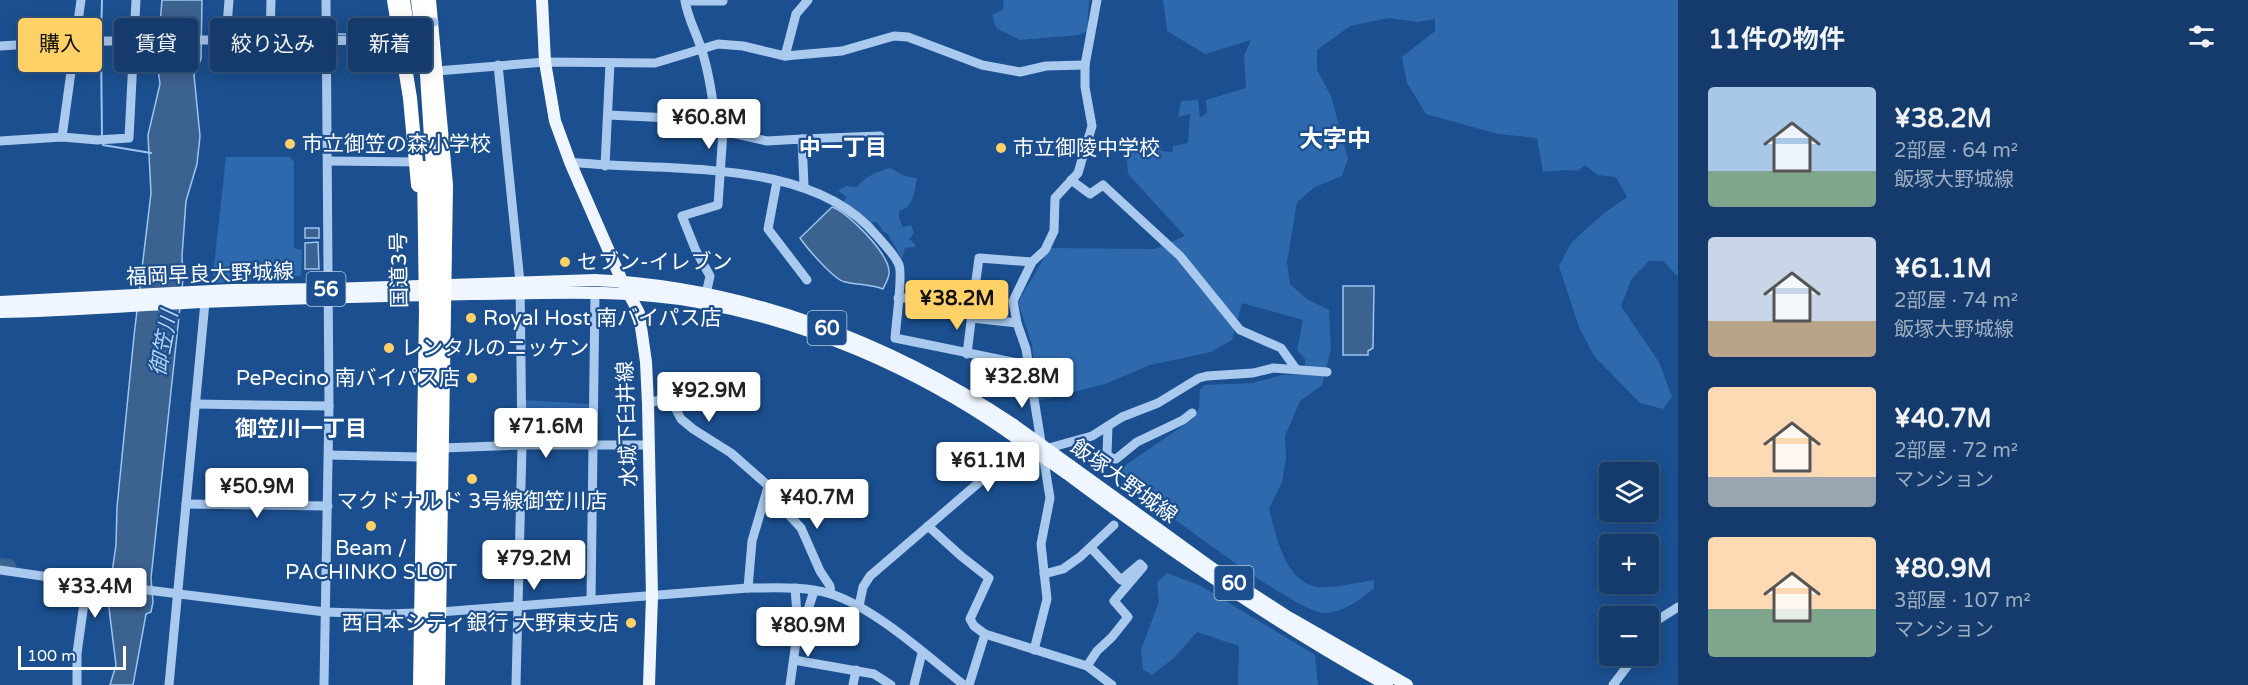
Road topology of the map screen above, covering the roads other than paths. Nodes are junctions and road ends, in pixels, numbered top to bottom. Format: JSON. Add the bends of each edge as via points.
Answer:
{"nodes":[{"id":1,"x":81,"y":0,"type":"edge"},
{"id":2,"x":136,"y":0,"type":"edge"},
{"id":3,"x":229,"y":0,"type":"edge"},
{"id":4,"x":272,"y":0,"type":"edge"},
{"id":5,"x":326,"y":0,"type":"edge"},
{"id":6,"x":394,"y":0,"type":"edge"},
{"id":7,"x":404,"y":0,"type":"edge"},
{"id":8,"x":409,"y":0,"type":"edge"},
{"id":9,"x":418,"y":0,"type":"edge"},
{"id":10,"x":429,"y":0,"type":"edge"},
{"id":11,"x":542,"y":0,"type":"edge"},
{"id":12,"x":807,"y":0,"type":"edge"},
{"id":13,"x":1097,"y":0,"type":"edge"},
{"id":14,"x":723,"y":1,"type":"edge"},
{"id":15,"x":79,"y":18,"type":"edge"},
{"id":16,"x":135,"y":18,"type":"edge"},
{"id":17,"x":227,"y":18,"type":"edge"},
{"id":18,"x":271,"y":18,"type":"edge"},
{"id":19,"x":326,"y":18,"type":"edge"},
{"id":20,"x":395,"y":18,"type":"edge"},
{"id":21,"x":18,"y":45,"type":"edge"},
{"id":22,"x":0,"y":46,"type":"edge"},
{"id":23,"x":701,"y":48,"type":"junction"},
{"id":24,"x":784,"y":56,"type":"junction"},
{"id":25,"x":545,"y":62,"type":"junction"},
{"id":26,"x":610,"y":63,"type":"junction"},
{"id":27,"x":498,"y":65,"type":"junction"},
{"id":28,"x":1085,"y":65,"type":"junction"},
{"id":29,"x":437,"y":70,"type":"junction"},
{"id":30,"x":71,"y":72,"type":"edge"},
{"id":31,"x":132,"y":72,"type":"edge"},
{"id":32,"x":327,"y":72,"type":"edge"},
{"id":33,"x":404,"y":72,"type":"edge"},
{"id":34,"x":410,"y":98,"type":"junction"},
{"id":35,"x":608,"y":115,"type":"junction"},
{"id":36,"x":713,"y":120,"type":"junction"},
{"id":37,"x":723,"y":131,"type":"junction"},
{"id":38,"x":880,"y":136,"type":"dead end"},
{"id":39,"x":62,"y":137,"type":"junction"},
{"id":40,"x":802,"y":139,"type":"junction"},
{"id":41,"x":0,"y":141,"type":"edge"},
{"id":42,"x":329,"y":161,"type":"junction"},
{"id":43,"x":417,"y":162,"type":"junction"},
{"id":44,"x":570,"y":162,"type":"junction"},
{"id":45,"x":605,"y":166,"type":"junction"},
{"id":46,"x":721,"y":170,"type":"junction"},
{"id":47,"x":1071,"y":180,"type":"junction"},
{"id":48,"x":777,"y":181,"type":"junction"},
{"id":49,"x":804,"y":186,"type":"junction"},
{"id":50,"x":1032,"y":262,"type":"junction"},
{"id":51,"x":807,"y":280,"type":"dead end"},
{"id":52,"x":622,"y":281,"type":"junction"},
{"id":53,"x":520,"y":288,"type":"junction"},
{"id":54,"x":444,"y":289,"type":"junction"},
{"id":55,"x":421,"y":290,"type":"junction"},
{"id":56,"x":595,"y":293,"type":"junction"},
{"id":57,"x":329,"y":294,"type":"junction"},
{"id":58,"x":629,"y":294,"type":"junction"},
{"id":59,"x":706,"y":294,"type":"junction"},
{"id":60,"x":232,"y":296,"type":"junction"},
{"id":61,"x":898,"y":298,"type":"junction"},
{"id":62,"x":0,"y":302,"type":"edge"},
{"id":63,"x":114,"y":302,"type":"junction"},
{"id":64,"x":205,"y":302,"type":"junction"},
{"id":65,"x":0,"y":312,"type":"edge"},
{"id":66,"x":972,"y":314,"type":"junction"},
{"id":67,"x":1017,"y":323,"type":"junction"},
{"id":68,"x":968,"y":354,"type":"junction"},
{"id":69,"x":1028,"y":365,"type":"junction"},
{"id":70,"x":1296,"y":369,"type":"junction"},
{"id":71,"x":1328,"y":372,"type":"dead end"},
{"id":72,"x":195,"y":404,"type":"junction"},
{"id":73,"x":648,"y":404,"type":"junction"},
{"id":74,"x":329,"y":406,"type":"junction"},
{"id":75,"x":1192,"y":413,"type":"dead end"},
{"id":76,"x":1108,"y":426,"type":"junction"},
{"id":77,"x":1011,"y":429,"type":"junction"},
{"id":78,"x":522,"y":445,"type":"junction"},
{"id":79,"x":648,"y":445,"type":"junction"},
{"id":80,"x":594,"y":446,"type":"junction"},
{"id":81,"x":443,"y":448,"type":"junction"},
{"id":82,"x":1042,"y":448,"type":"junction"},
{"id":83,"x":329,"y":455,"type":"junction"},
{"id":84,"x":420,"y":457,"type":"junction"},
{"id":85,"x":1069,"y":470,"type":"junction"},
{"id":86,"x":768,"y":487,"type":"junction"},
{"id":87,"x":186,"y":504,"type":"junction"},
{"id":88,"x":328,"y":506,"type":"junction"},
{"id":89,"x":1114,"y":525,"type":"dead end"},
{"id":90,"x":928,"y":526,"type":"junction"},
{"id":91,"x":1090,"y":548,"type":"junction"},
{"id":92,"x":0,"y":570,"type":"edge"},
{"id":93,"x":1044,"y":574,"type":"junction"},
{"id":94,"x":89,"y":583,"type":"junction"},
{"id":95,"x":748,"y":588,"type":"junction"},
{"id":96,"x":795,"y":588,"type":"junction"},
{"id":97,"x":814,"y":591,"type":"junction"},
{"id":98,"x":174,"y":593,"type":"junction"},
{"id":99,"x":831,"y":594,"type":"junction"},
{"id":100,"x":652,"y":596,"type":"junction"},
{"id":101,"x":591,"y":600,"type":"junction"},
{"id":102,"x":517,"y":605,"type":"junction"},
{"id":103,"x":859,"y":606,"type":"junction"},
{"id":104,"x":1678,"y":607,"type":"edge"},
{"id":105,"x":325,"y":612,"type":"junction"},
{"id":106,"x":440,"y":612,"type":"junction"},
{"id":107,"x":417,"y":613,"type":"junction"},
{"id":108,"x":1659,"y":619,"type":"edge"},
{"id":109,"x":798,"y":627,"type":"junction"},
{"id":110,"x":985,"y":634,"type":"junction"},
{"id":111,"x":1034,"y":650,"type":"junction"},
{"id":112,"x":922,"y":652,"type":"junction"},
{"id":113,"x":794,"y":660,"type":"junction"},
{"id":114,"x":1087,"y":666,"type":"junction"},
{"id":115,"x":1627,"y":666,"type":"edge"},
{"id":116,"x":856,"y":670,"type":"junction"},
{"id":117,"x":77,"y":685,"type":"edge"},
{"id":118,"x":169,"y":685,"type":"edge"},
{"id":119,"x":324,"y":685,"type":"edge"},
{"id":120,"x":418,"y":685,"type":"edge"},
{"id":121,"x":430,"y":685,"type":"edge"},
{"id":122,"x":438,"y":685,"type":"edge"},
{"id":123,"x":516,"y":685,"type":"edge"},
{"id":124,"x":649,"y":685,"type":"edge"},
{"id":125,"x":790,"y":685,"type":"edge"},
{"id":126,"x":853,"y":685,"type":"edge"},
{"id":127,"x":891,"y":685,"type":"edge"},
{"id":128,"x":914,"y":685,"type":"edge"},
{"id":129,"x":964,"y":685,"type":"edge"},
{"id":130,"x":969,"y":685,"type":"edge"},
{"id":131,"x":1112,"y":685,"type":"edge"},
{"id":132,"x":1387,"y":685,"type":"edge"},
{"id":133,"x":1407,"y":685,"type":"edge"},
{"id":134,"x":1613,"y":685,"type":"edge"}],
"edges":[{"from":1,"to":15,"type":"street"},
{"from":2,"to":16,"type":"street"},
{"from":3,"to":17,"type":"street"},
{"from":4,"to":18,"type":"street"},
{"from":5,"to":19,"type":"street"},
{"from":6,"to":20,"type":"highway","name":"国道3号"},
{"from":7,"to":34,"type":"highway","via":[[412,66]]},
{"from":8,"to":120,"type":"highway","bridge":true,"via":[[419,75],[426,214]]},
{"from":9,"to":121,"type":"highway","bridge":true,"via":[[436,214]]},
{"from":10,"to":29,"type":"highway"},
{"from":11,"to":25,"type":"main road","name":"水城下臼井線"},
{"from":12,"to":24,"type":"street","via":[[796,14]]},
{"from":13,"to":28,"type":"street"},
{"from":14,"to":23,"type":"street","via":[[685,1]]},
{"from":21,"to":22,"type":"street"},
{"from":23,"to":24,"type":"street","via":[[718,44],[743,46]]},
{"from":23,"to":26,"type":"street","via":[[654,63]]},
{"from":23,"to":36,"type":"street","via":[[708,71]]},
{"from":24,"to":28,"type":"street","via":[[842,51],[894,36],[908,37],[982,65],[1011,71]]},
{"from":25,"to":26,"type":"street"},
{"from":25,"to":27,"type":"street"},
{"from":25,"to":44,"type":"main road","name":"水城下臼井線","via":[[555,121]]},
{"from":26,"to":35,"type":"street"},
{"from":27,"to":29,"type":"street"},
{"from":27,"to":53,"type":"street"},
{"from":28,"to":47,"type":"street","via":[[1092,126],[1078,173]]},
{"from":29,"to":54,"type":"highway","via":[[446,185]]},
{"from":30,"to":39,"type":"street"},
{"from":31,"to":39,"type":"street","via":[[129,138]]},
{"from":32,"to":42,"type":"street"},
{"from":33,"to":34,"type":"highway","name":"国道3号"},
{"from":34,"to":43,"type":"highway","name":"国道3号"},
{"from":35,"to":36,"type":"street"},
{"from":35,"to":45,"type":"street"},
{"from":36,"to":37,"type":"street"},
{"from":37,"to":40,"type":"street","via":[[767,141]]},
{"from":37,"to":46,"type":"street"},
{"from":38,"to":40,"type":"street"},
{"from":39,"to":41,"type":"street"},
{"from":40,"to":49,"type":"street"},
{"from":42,"to":43,"type":"street"},
{"from":42,"to":57,"type":"street"},
{"from":43,"to":55,"type":"highway","name":"国道3号"},
{"from":44,"to":45,"type":"street"},
{"from":44,"to":52,"type":"main road","name":"水城下臼井線"},
{"from":45,"to":46,"type":"street"},
{"from":46,"to":48,"type":"street"},
{"from":46,"to":59,"type":"street","via":[[718,205],[682,216],[710,276]]},
{"from":47,"to":50,"type":"street","via":[[1055,198],[1053,231],[1045,250]]},
{"from":47,"to":70,"type":"street","via":[[1090,194],[1103,185],[1180,256],[1240,330],[1281,348]]},
{"from":48,"to":49,"type":"street"},
{"from":48,"to":51,"type":"street","via":[[768,228]]},
{"from":49,"to":61,"type":"street","via":[[824,194],[869,226],[899,265]]},
{"from":50,"to":66,"type":"street","via":[[979,258]]},
{"from":50,"to":67,"type":"street","via":[[1013,301]]},
{"from":52,"to":53,"type":"main road","name":"飯塚大野城線","number":"60"},
{"from":52,"to":58,"type":"main road","name":"水城下臼井線"},
{"from":52,"to":59,"type":"main road","name":"飯塚大野城線","number":"60"},
{"from":53,"to":54,"type":"main road","name":"飯塚大野城線","number":"60"},
{"from":53,"to":56,"type":"main road","name":"飯塚大野城線","number":"60"},
{"from":53,"to":78,"type":"street"},
{"from":54,"to":55,"type":"main road","name":"飯塚大野城線","number":"60"},
{"from":54,"to":81,"type":"highway"},
{"from":55,"to":57,"type":"main road","name":"福岡早良大野城線","number":"56"},
{"from":55,"to":84,"type":"highway","name":"国道3号"},
{"from":56,"to":58,"type":"main road","name":"飯塚大野城線","number":"60"},
{"from":56,"to":80,"type":"street"},
{"from":57,"to":60,"type":"main road","name":"福岡早良大野城線","number":"56"},
{"from":57,"to":74,"type":"street"},
{"from":58,"to":73,"type":"main road","name":"水城下臼井線","via":[[639,313]]},
{"from":58,"to":77,"type":"main road","name":"飯塚大野城線","number":"60","via":[[699,302],[807,330],[897,366]]},
{"from":59,"to":77,"type":"main road","name":"飯塚大野城線","number":"60","via":[[801,319],[865,343],[945,382]]},
{"from":60,"to":63,"type":"main road","name":"福岡早良大野城線","number":"56"},
{"from":60,"to":64,"type":"main road","name":"福岡早良大野城線","number":"56"},
{"from":61,"to":66,"type":"street","via":[[926,298]]},
{"from":61,"to":68,"type":"street","via":[[895,338]]},
{"from":62,"to":63,"type":"main road","name":"福岡早良大野城線","number":"56"},
{"from":63,"to":64,"type":"main road","name":"福岡早良大野城線","number":"56"},
{"from":63,"to":65,"type":"main road","name":"福岡早良大野城線","number":"56"},
{"from":64,"to":72,"type":"street"},
{"from":66,"to":67,"type":"street"},
{"from":66,"to":68,"type":"street"},
{"from":67,"to":69,"type":"street"},
{"from":68,"to":69,"type":"street"},
{"from":69,"to":82,"type":"street"},
{"from":70,"to":71,"type":"street"},
{"from":70,"to":76,"type":"street","via":[[1273,368],[1199,378]]},
{"from":72,"to":74,"type":"street"},
{"from":72,"to":87,"type":"street"},
{"from":73,"to":79,"type":"main road","name":"水城下臼井線"},
{"from":73,"to":86,"type":"street","via":[[669,396],[681,418],[731,453]]},
{"from":74,"to":83,"type":"street"},
{"from":75,"to":76,"type":"street","via":[[1137,442],[1116,459],[1107,454]]},
{"from":76,"to":82,"type":"street","via":[[1092,436]]},
{"from":77,"to":85,"type":"main road","name":"飯塚大野城線","number":"60","bridge":true},
{"from":78,"to":80,"type":"street"},
{"from":78,"to":81,"type":"street"},
{"from":78,"to":102,"type":"street"},
{"from":79,"to":80,"type":"street"},
{"from":79,"to":100,"type":"main road","name":"水城下臼井線"},
{"from":80,"to":101,"type":"street"},
{"from":81,"to":106,"type":"highway"},
{"from":82,"to":90,"type":"street","via":[[1009,459]]},
{"from":82,"to":93,"type":"street","via":[[1050,498],[1041,544]]},
{"from":83,"to":84,"type":"street"},
{"from":83,"to":88,"type":"street"},
{"from":84,"to":107,"type":"highway","name":"国道3号"},
{"from":85,"to":132,"type":"main road","name":"飯塚大野城線","number":"60","via":[[1204,573]]},
{"from":85,"to":133,"type":"main road","name":"飯塚大野城線","number":"60","via":[[1288,617]]},
{"from":86,"to":95,"type":"street","via":[[752,541]]},
{"from":86,"to":99,"type":"street","via":[[780,497],[801,528]]},
{"from":87,"to":88,"type":"street"},
{"from":87,"to":98,"type":"street"},
{"from":88,"to":105,"type":"street"},
{"from":89,"to":91,"type":"street"},
{"from":90,"to":103,"type":"street","via":[[870,576]]},
{"from":90,"to":110,"type":"street","via":[[989,578],[970,619]]},
{"from":91,"to":93,"type":"street","via":[[1063,569]]},
{"from":91,"to":114,"type":"street","via":[[1120,580],[1134,567],[1143,567],[1114,601],[1128,617]]},
{"from":92,"to":94,"type":"street"},
{"from":93,"to":111,"type":"street","via":[[1047,599]]},
{"from":94,"to":98,"type":"street"},
{"from":94,"to":117,"type":"street","via":[[77,652]]},
{"from":95,"to":96,"type":"street"},
{"from":95,"to":100,"type":"street"},
{"from":96,"to":97,"type":"street"},
{"from":96,"to":109,"type":"street"},
{"from":97,"to":99,"type":"street"},
{"from":97,"to":109,"type":"street","via":[[805,619]]},
{"from":98,"to":105,"type":"street"},
{"from":98,"to":118,"type":"street"},
{"from":99,"to":103,"type":"street"},
{"from":100,"to":101,"type":"street"},
{"from":100,"to":124,"type":"main road","name":"水城下臼井線"},
{"from":101,"to":102,"type":"street"},
{"from":102,"to":106,"type":"street"},
{"from":102,"to":123,"type":"street"},
{"from":103,"to":112,"type":"street"},
{"from":104,"to":108,"type":"street"},
{"from":105,"to":107,"type":"street"},
{"from":105,"to":119,"type":"street"},
{"from":106,"to":107,"type":"street"},
{"from":106,"to":122,"type":"highway"},
{"from":107,"to":120,"type":"highway","name":"国道3号"},
{"from":109,"to":113,"type":"street"},
{"from":110,"to":111,"type":"street"},
{"from":110,"to":130,"type":"street"},
{"from":111,"to":114,"type":"street"},
{"from":112,"to":128,"type":"street"},
{"from":112,"to":129,"type":"street"},
{"from":113,"to":116,"type":"street"},
{"from":113,"to":125,"type":"street"},
{"from":114,"to":131,"type":"street"},
{"from":115,"to":134,"type":"street"},
{"from":116,"to":126,"type":"street"},
{"from":116,"to":127,"type":"street","via":[[874,674]]}]}
